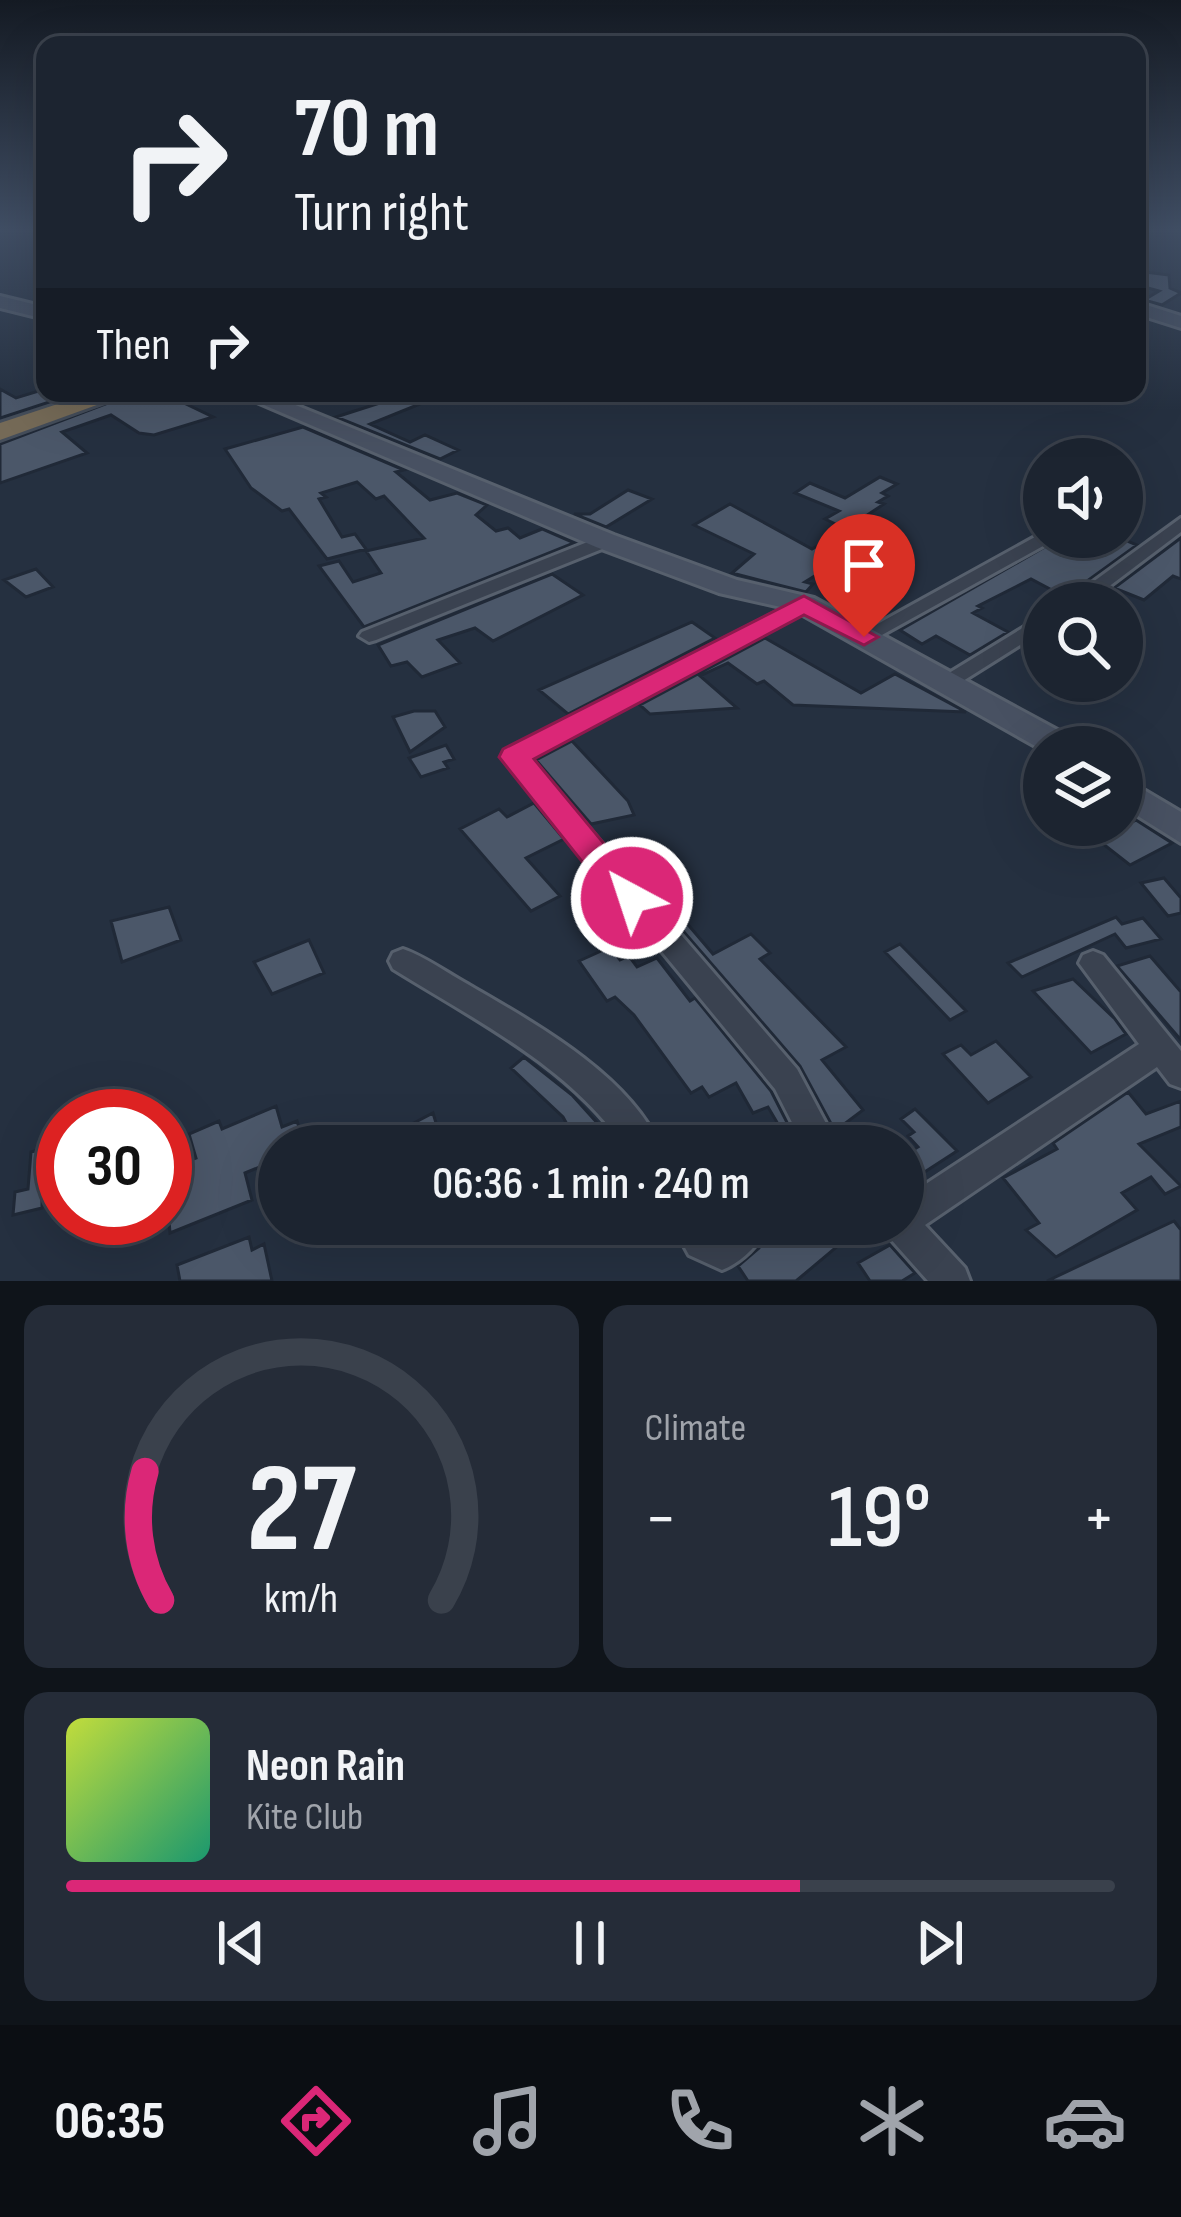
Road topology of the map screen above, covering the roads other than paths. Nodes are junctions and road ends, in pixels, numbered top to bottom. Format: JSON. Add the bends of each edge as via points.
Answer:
{"nodes":[{"id":1,"x":0,"y":302,"type":"edge"},
{"id":2,"x":36,"y":311,"type":"edge"},
{"id":3,"x":1146,"y":311,"type":"edge"},
{"id":4,"x":1181,"y":322,"type":"edge"},
{"id":5,"x":90,"y":402,"type":"edge"},
{"id":6,"x":269,"y":402,"type":"edge"},
{"id":7,"x":0,"y":432,"type":"edge"},
{"id":8,"x":1181,"y":523,"type":"edge"},
{"id":9,"x":604,"y":541,"type":"junction"},
{"id":10,"x":1023,"y":549,"type":"edge"},
{"id":11,"x":1102,"y":582,"type":"edge"},
{"id":12,"x":804,"y":604,"type":"junction"},
{"id":13,"x":1023,"y":635,"type":"edge"},
{"id":14,"x":369,"y":636,"type":"dead end"},
{"id":15,"x":864,"y":637,"type":"junction"},
{"id":16,"x":947,"y":681,"type":"junction"},
{"id":17,"x":1025,"y":726,"type":"edge"},
{"id":18,"x":1143,"y":804,"type":"edge"},
{"id":19,"x":1181,"y":830,"type":"edge"},
{"id":20,"x":403,"y":961,"type":"dead end"},
{"id":21,"x":1093,"y":963,"type":"dead end"},
{"id":22,"x":1159,"y":1048,"type":"junction"},
{"id":23,"x":1181,"y":1074,"type":"edge"},
{"id":24,"x":630,"y":1125,"type":"edge"},
{"id":25,"x":810,"y":1125,"type":"edge"},
{"id":26,"x":924,"y":1206,"type":"edge"},
{"id":27,"x":921,"y":1245,"type":"edge"},
{"id":28,"x":952,"y":1281,"type":"edge"}],
"edges":[{"from":1,"to":2,"type":"street"},
{"from":3,"to":4,"type":"street"},
{"from":5,"to":7,"type":"highway"},
{"from":6,"to":9,"type":"street"},
{"from":8,"to":11,"type":"street"},
{"from":9,"to":12,"type":"street"},
{"from":9,"to":14,"type":"street"},
{"from":10,"to":15,"type":"street"},
{"from":12,"to":15,"type":"street"},
{"from":12,"to":25,"type":"street","via":[[514,757],[785,1079]]},
{"from":13,"to":16,"type":"street"},
{"from":15,"to":16,"type":"street"},
{"from":16,"to":17,"type":"street"},
{"from":18,"to":19,"type":"street"},
{"from":20,"to":24,"type":"street","via":[[552,1057]]},
{"from":21,"to":22,"type":"street"},
{"from":22,"to":23,"type":"street"},
{"from":22,"to":26,"type":"street"},
{"from":27,"to":28,"type":"street"}]}
